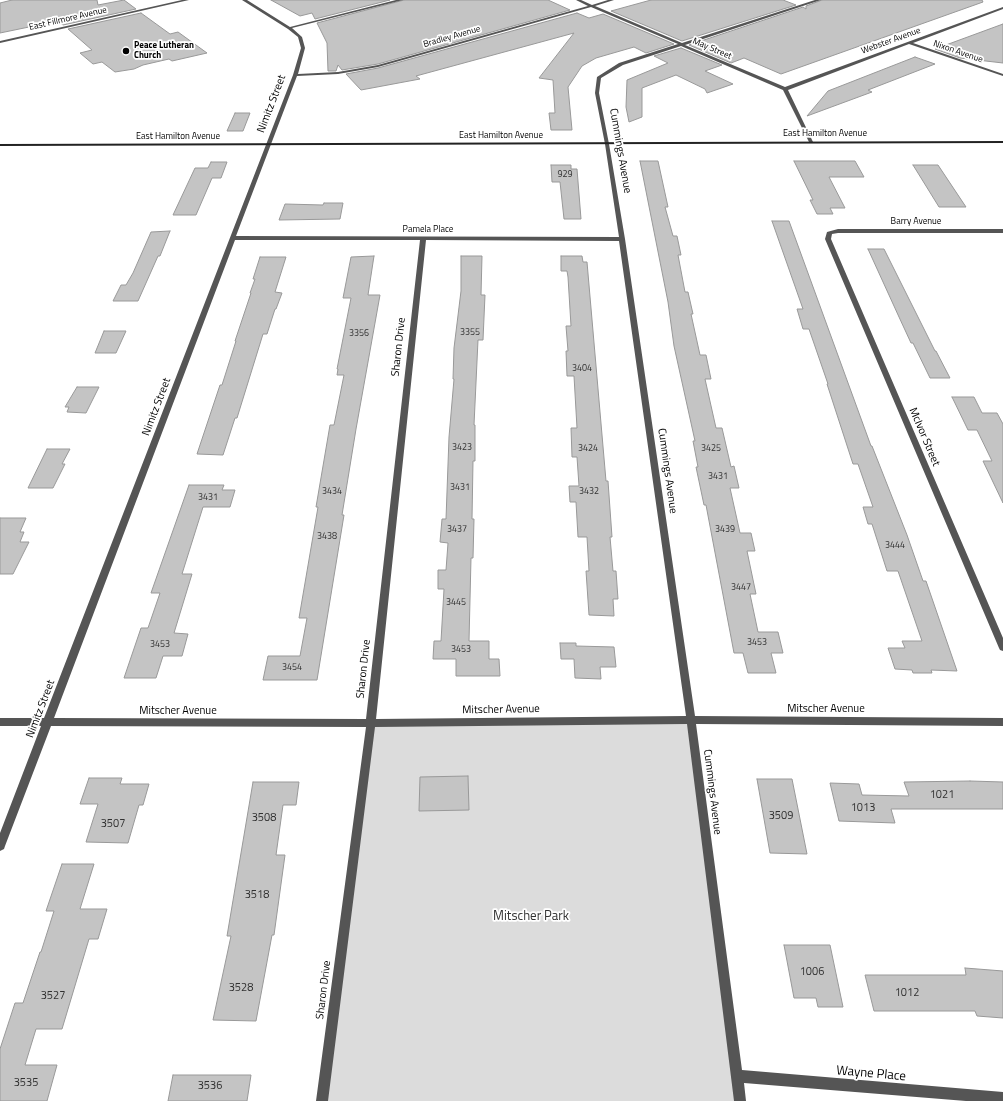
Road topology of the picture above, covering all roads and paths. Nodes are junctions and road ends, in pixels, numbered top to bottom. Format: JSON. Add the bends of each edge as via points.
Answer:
{"nodes":[{"id":1,"x":187,"y":0,"type":"edge"},
{"id":2,"x":244,"y":0,"type":"edge"},
{"id":3,"x":401,"y":0,"type":"edge"},
{"id":4,"x":578,"y":0,"type":"edge"},
{"id":5,"x":612,"y":0,"type":"edge"},
{"id":6,"x":819,"y":0,"type":"edge"},
{"id":7,"x":591,"y":6,"type":"junction"},
{"id":8,"x":1003,"y":8,"type":"edge"},
{"id":9,"x":289,"y":28,"type":"junction"},
{"id":10,"x":0,"y":42,"type":"edge"},
{"id":11,"x":909,"y":43,"type":"junction"},
{"id":12,"x":681,"y":44,"type":"junction"},
{"id":13,"x":295,"y":75,"type":"junction"},
{"id":14,"x":1003,"y":75,"type":"edge"},
{"id":15,"x":785,"y":89,"type":"junction"},
{"id":16,"x":811,"y":142,"type":"junction"},
{"id":17,"x":1003,"y":142,"type":"edge"},
{"id":18,"x":607,"y":144,"type":"junction"},
{"id":19,"x":0,"y":145,"type":"edge"},
{"id":20,"x":268,"y":145,"type":"junction"},
{"id":21,"x":1003,"y":230,"type":"edge"},
{"id":22,"x":829,"y":233,"type":"joint"},
{"id":23,"x":234,"y":238,"type":"junction"},
{"id":24,"x":423,"y":239,"type":"junction"},
{"id":25,"x":622,"y":239,"type":"junction"},
{"id":26,"x":1003,"y":648,"type":"edge"},
{"id":27,"x":691,"y":721,"type":"junction"},
{"id":28,"x":0,"y":722,"type":"edge"},
{"id":29,"x":47,"y":722,"type":"junction"},
{"id":30,"x":1003,"y":722,"type":"edge"},
{"id":31,"x":370,"y":723,"type":"junction"},
{"id":32,"x":0,"y":846,"type":"edge"},
{"id":33,"x":737,"y":1076,"type":"junction"},
{"id":34,"x":1003,"y":1098,"type":"edge"},
{"id":35,"x":322,"y":1101,"type":"edge"},
{"id":36,"x":740,"y":1101,"type":"edge"}],
"edges":[{"from":1,"to":10,"type":"street","name":"East Fillmore Avenue"},
{"from":2,"to":9,"type":"street","name":"Nimitz Street"},
{"from":3,"to":9,"type":"street"},
{"from":4,"to":7,"type":"street","name":"May Street"},
{"from":5,"to":7,"type":"street","name":"Bradley Avenue"},
{"from":6,"to":12,"type":"street","name":"Cummings Avenue"},
{"from":7,"to":12,"type":"street","name":"May Street"},
{"from":7,"to":13,"type":"street","name":"Bradley Avenue","via":[[378,66],[338,74]]},
{"from":8,"to":11,"type":"street","name":"Webster Avenue"},
{"from":9,"to":13,"type":"street","name":"Nimitz Street","via":[[300,37],[303,48]]},
{"from":11,"to":14,"type":"street","name":"Nixon Avenue"},
{"from":11,"to":15,"type":"street","name":"Webster Avenue"},
{"from":12,"to":15,"type":"street","name":"May Street"},
{"from":12,"to":18,"type":"street","name":"Cummings Avenue","via":[[621,64],[599,77],[597,93]]},
{"from":13,"to":20,"type":"street","name":"Nimitz Street"},
{"from":15,"to":16,"type":"street"},
{"from":16,"to":17,"type":"street","name":"East Hamilton Avenue"},
{"from":16,"to":18,"type":"street","name":"East Hamilton Avenue"},
{"from":18,"to":20,"type":"street","name":"East Hamilton Avenue"},
{"from":18,"to":25,"type":"street","name":"Cummings Avenue"},
{"from":19,"to":20,"type":"street","name":"East Hamilton Avenue"},
{"from":20,"to":23,"type":"street","name":"Nimitz Street"},
{"from":21,"to":22,"type":"street","name":"Barry Avenue"},
{"from":22,"to":26,"type":"street","name":"McIvor Street","via":[[828,240]]},
{"from":23,"to":24,"type":"street","name":"Pamela Place"},
{"from":23,"to":29,"type":"street","name":"Nimitz Street"},
{"from":24,"to":25,"type":"street","name":"Pamela Place"},
{"from":24,"to":31,"type":"street","name":"Sharon Drive"},
{"from":25,"to":27,"type":"street","name":"Cummings Avenue"},
{"from":27,"to":30,"type":"street","name":"Mitscher Avenue"},
{"from":27,"to":31,"type":"street","name":"Mitscher Avenue"},
{"from":27,"to":33,"type":"street","name":"Cummings Avenue"},
{"from":28,"to":29,"type":"street","name":"Mitscher Avenue"},
{"from":29,"to":31,"type":"street","name":"Mitscher Avenue"},
{"from":29,"to":32,"type":"street","name":"Nimitz Street"},
{"from":31,"to":35,"type":"street","name":"Sharon Drive"},
{"from":33,"to":34,"type":"street","name":"Wayne Place"},
{"from":33,"to":36,"type":"street","name":"Cummings Avenue"}]}
